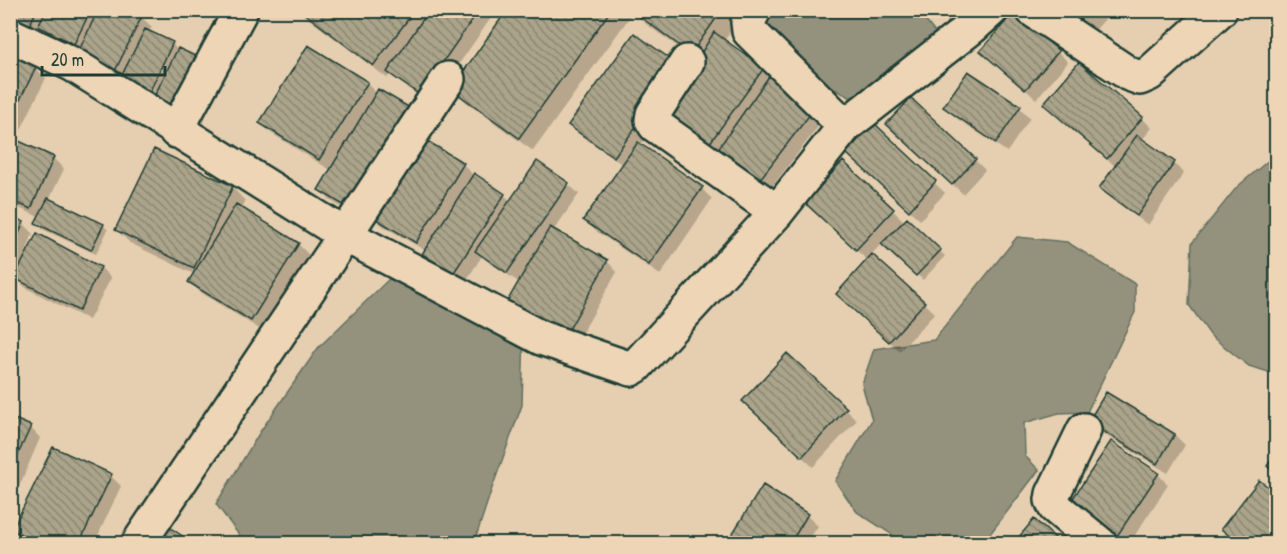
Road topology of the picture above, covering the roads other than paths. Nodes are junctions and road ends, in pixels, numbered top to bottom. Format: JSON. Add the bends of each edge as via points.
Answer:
{"nodes":[{"id":1,"x":241,"y":10,"type":"edge"},
{"id":2,"x":754,"y":10,"type":"edge"},
{"id":3,"x":991,"y":10,"type":"edge"},
{"id":4,"x":1032,"y":10,"type":"edge"},
{"id":5,"x":1220,"y":10,"type":"edge"},
{"id":6,"x":10,"y":35,"type":"edge"},
{"id":7,"x":687,"y":62,"type":"dead end"},
{"id":8,"x":448,"y":79,"type":"dead end"},
{"id":9,"x":845,"y":126,"type":"junction"},
{"id":10,"x":176,"y":131,"type":"junction"},
{"id":11,"x":777,"y":212,"type":"junction"},
{"id":12,"x":345,"y":235,"type":"junction"},
{"id":13,"x":1084,"y":430,"type":"dead end"},
{"id":14,"x":138,"y":543,"type":"edge"},
{"id":15,"x":1100,"y":543,"type":"edge"}],
"edges":[{"from":1,"to":10,"type":"street"},
{"from":2,"to":9,"type":"street","via":[[748,22],[749,32]]},
{"from":3,"to":9,"type":"street"},
{"from":4,"to":5,"type":"street","via":[[1140,78]]},
{"from":6,"to":10,"type":"street","via":[[72,64]]},
{"from":7,"to":11,"type":"street","via":[[652,120]]},
{"from":8,"to":12,"type":"street"},
{"from":9,"to":11,"type":"street"},
{"from":10,"to":12,"type":"street"},
{"from":11,"to":12,"type":"street","via":[[631,369],[541,338]]},
{"from":12,"to":14,"type":"street"},
{"from":13,"to":15,"type":"street","via":[[1052,500],[1055,507]]}]}
